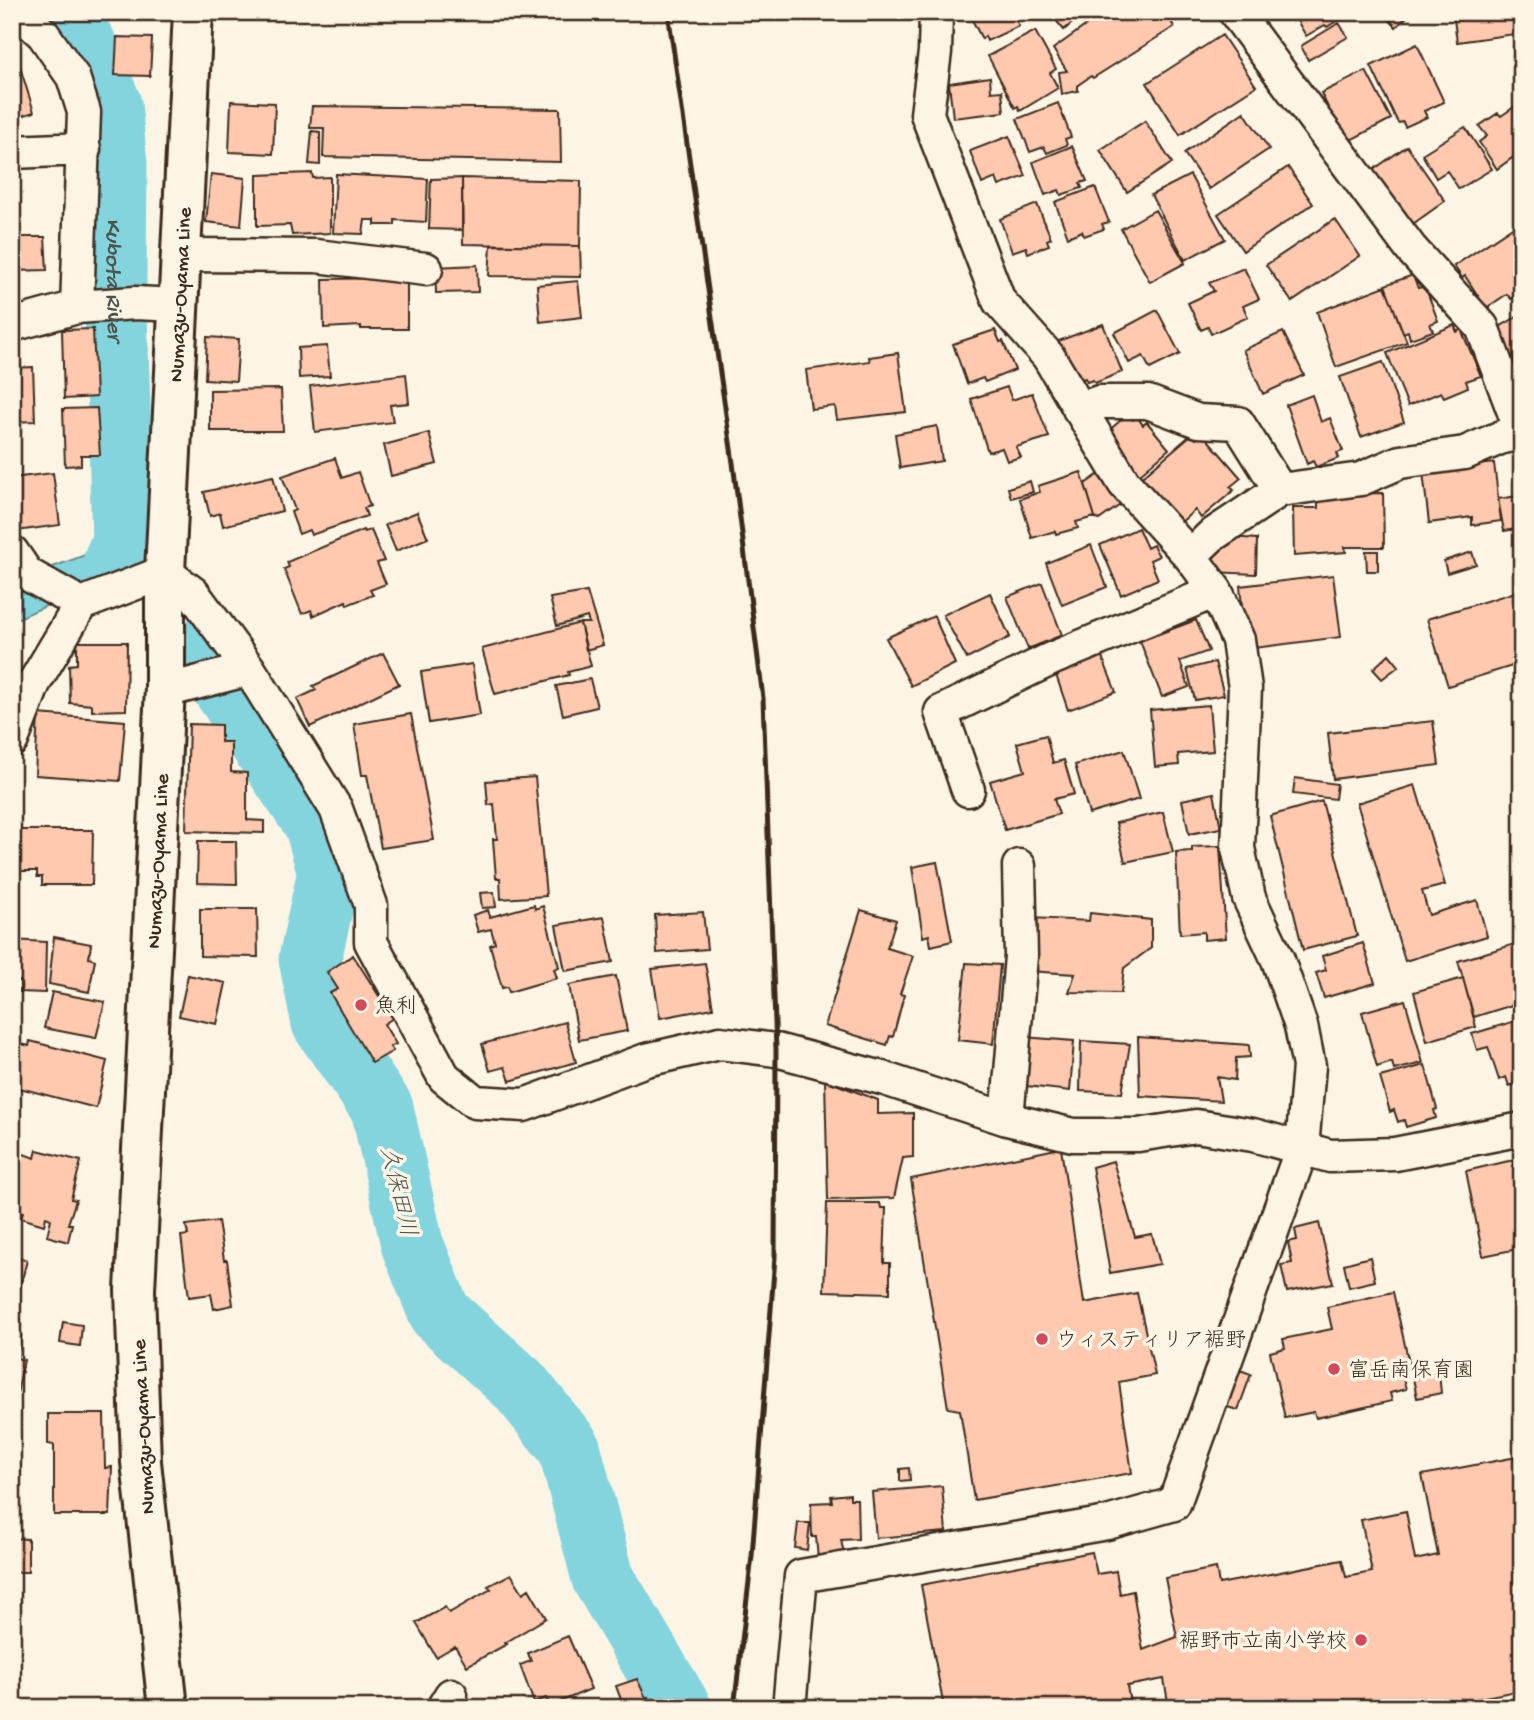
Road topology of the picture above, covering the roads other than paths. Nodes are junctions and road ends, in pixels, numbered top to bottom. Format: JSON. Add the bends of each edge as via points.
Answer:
{"nodes":[{"id":1,"x":19,"y":12,"type":"edge"},
{"id":2,"x":192,"y":12,"type":"edge"},
{"id":3,"x":936,"y":12,"type":"edge"},
{"id":4,"x":1235,"y":12,"type":"edge"},
{"id":5,"x":84,"y":149,"type":"junction"},
{"id":6,"x":12,"y":152,"type":"edge"},
{"id":7,"x":181,"y":255,"type":"junction"},
{"id":8,"x":426,"y":269,"type":"dead end"},
{"id":9,"x":178,"y":305,"type":"junction"},
{"id":10,"x":87,"y":306,"type":"junction"},
{"id":11,"x":12,"y":325,"type":"edge"},
{"id":12,"x":1079,"y":409,"type":"junction"},
{"id":13,"x":1522,"y":433,"type":"edge"},
{"id":14,"x":1280,"y":490,"type":"junction"},
{"id":15,"x":1190,"y":556,"type":"junction"},
{"id":16,"x":20,"y":563,"type":"edge"},
{"id":17,"x":165,"y":572,"type":"junction"},
{"id":18,"x":1216,"y":591,"type":"junction"},
{"id":19,"x":77,"y":602,"type":"junction"},
{"id":20,"x":249,"y":669,"type":"junction"},
{"id":21,"x":172,"y":688,"type":"junction"},
{"id":22,"x":12,"y":740,"type":"edge"},
{"id":23,"x":968,"y":790,"type":"dead end"},
{"id":24,"x":1018,"y":866,"type":"dead end"},
{"id":25,"x":1007,"y":1119,"type":"junction"},
{"id":26,"x":1522,"y":1129,"type":"edge"},
{"id":27,"x":1302,"y":1148,"type":"junction"},
{"id":28,"x":168,"y":1708,"type":"edge"},
{"id":29,"x":789,"y":1708,"type":"edge"}],
"edges":[{"from":1,"to":5,"type":"street","via":[[43,34],[73,77],[83,112]]},
{"from":2,"to":7,"type":"main road","name":"Numazu-Oyama Line"},
{"from":3,"to":12,"type":"street","via":[[927,114],[999,302],[1048,356]]},
{"from":4,"to":13,"type":"street","via":[[1410,249],[1482,327]]},
{"from":5,"to":6,"type":"street"},
{"from":5,"to":10,"type":"street"},
{"from":7,"to":8,"type":"street","via":[[316,256]]},
{"from":7,"to":9,"type":"main road","name":"Numazu-Oyama Line"},
{"from":9,"to":10,"type":"street"},
{"from":9,"to":17,"type":"main road","name":"Numazu-Oyama Line"},
{"from":10,"to":11,"type":"street"},
{"from":12,"to":14,"type":"street","via":[[1099,402],[1148,402],[1198,421],[1238,423]]},
{"from":12,"to":15,"type":"street","via":[[1124,483]]},
{"from":13,"to":14,"type":"street","via":[[1465,453],[1401,462],[1361,479]]},
{"from":14,"to":15,"type":"street","via":[[1211,536]]},
{"from":15,"to":18,"type":"street"},
{"from":16,"to":19,"type":"street"},
{"from":17,"to":19,"type":"street"},
{"from":17,"to":20,"type":"street","via":[[193,593]]},
{"from":17,"to":21,"type":"main road","name":"Numazu-Oyama Line"},
{"from":18,"to":23,"type":"street","via":[[1051,659],[941,712]]},
{"from":18,"to":27,"type":"street","via":[[1238,640],[1245,688],[1238,848],[1249,898],[1279,960],[1309,1066]]},
{"from":19,"to":22,"type":"street","via":[[34,683]]},
{"from":20,"to":21,"type":"street"},
{"from":20,"to":25,"type":"street","via":[[337,809],[371,905],[371,942],[444,1077],[475,1102],[524,1105],[646,1060],[720,1043],[776,1050],[882,1078]]},
{"from":21,"to":28,"type":"main road","name":"Numazu-Oyama Line","via":[[135,1290],[141,1462]]},
{"from":24,"to":25,"type":"street","via":[[1021,956]]},
{"from":25,"to":27,"type":"street","via":[[1073,1135],[1138,1135],[1196,1126]]},
{"from":26,"to":27,"type":"street","via":[[1395,1154],[1330,1156]]},
{"from":27,"to":29,"type":"street","via":[[1174,1504],[1107,1523],[801,1576]]}]}
